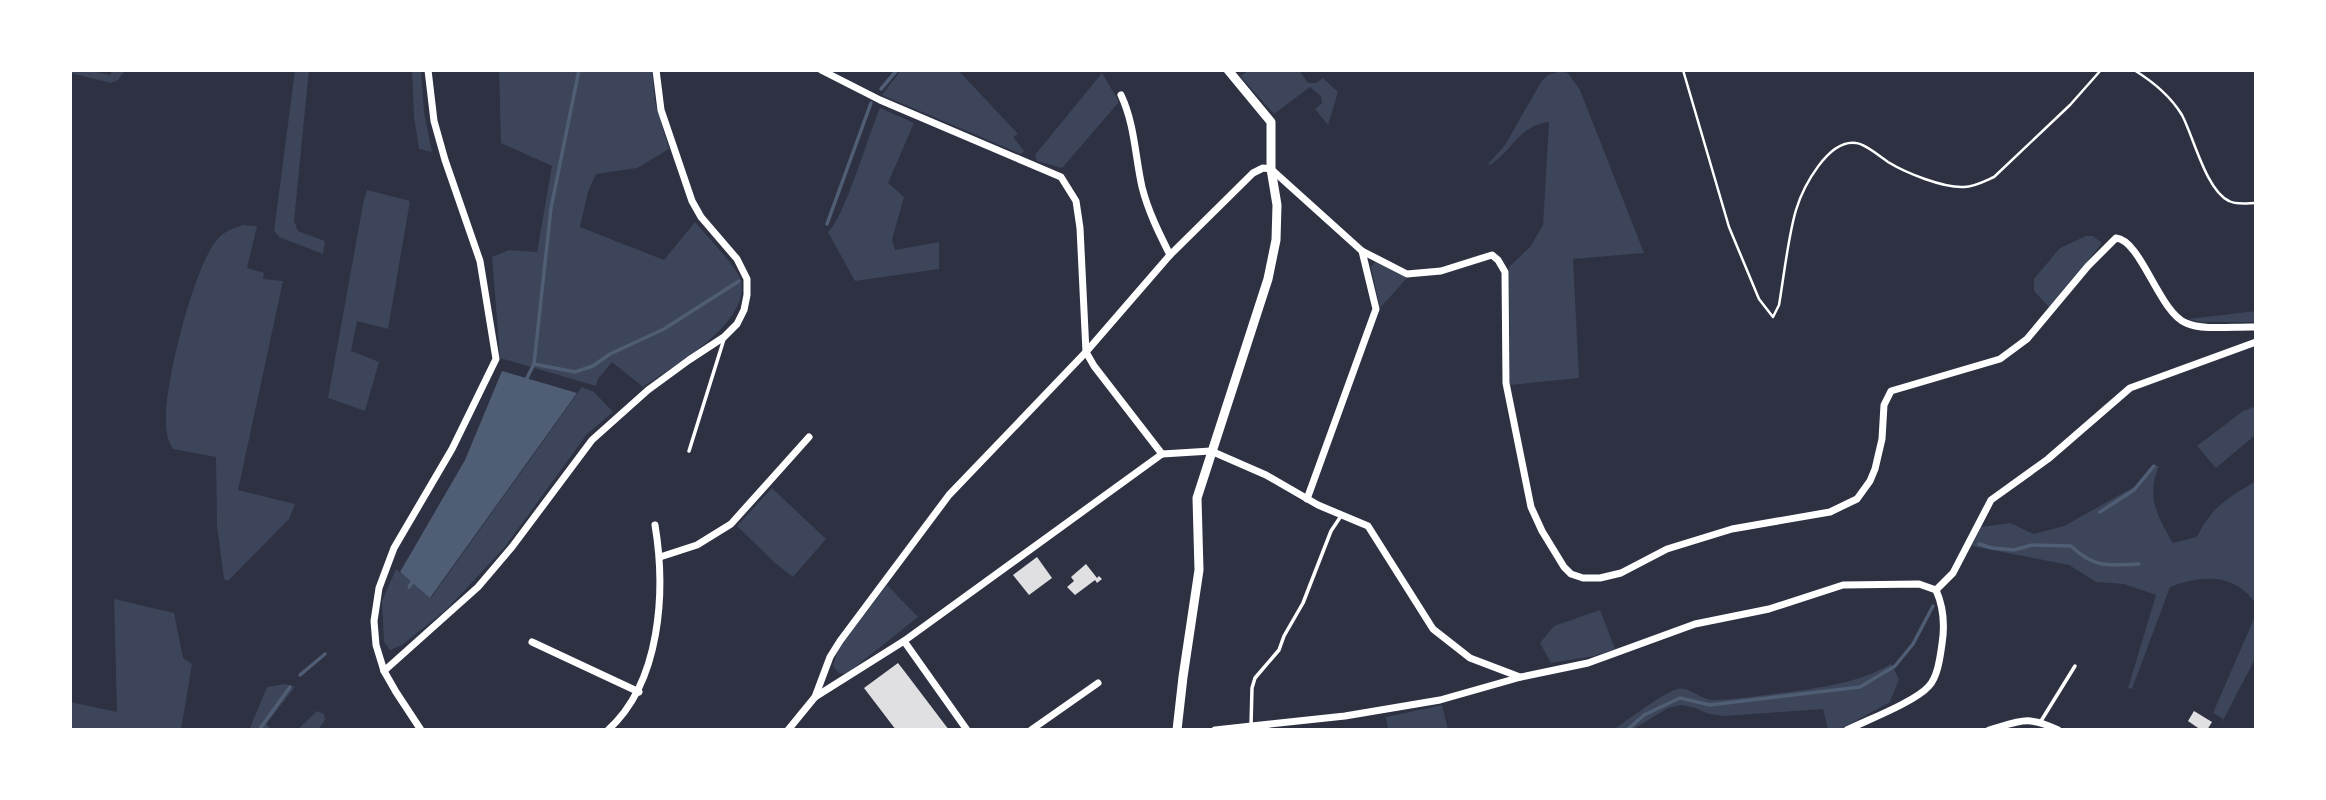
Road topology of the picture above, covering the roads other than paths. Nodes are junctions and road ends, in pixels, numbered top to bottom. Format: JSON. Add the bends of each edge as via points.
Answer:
{"nodes":[{"id":1,"x":428,"y":70,"type":"edge"},
{"id":2,"x":656,"y":70,"type":"edge"},
{"id":3,"x":821,"y":70,"type":"edge"},
{"id":4,"x":1228,"y":70,"type":"edge"},
{"id":5,"x":1121,"y":95,"type":"dead end"},
{"id":6,"x":1271,"y":169,"type":"junction"},
{"id":7,"x":1362,"y":251,"type":"junction"},
{"id":8,"x":1170,"y":254,"type":"junction"},
{"id":9,"x":2256,"y":327,"type":"edge"},
{"id":10,"x":724,"y":337,"type":"junction"},
{"id":11,"x":2256,"y":342,"type":"edge"},
{"id":12,"x":1086,"y":352,"type":"junction"},
{"id":13,"x":810,"y":436,"type":"dead end"},
{"id":14,"x":689,"y":451,"type":"dead end"},
{"id":15,"x":1211,"y":451,"type":"junction"},
{"id":16,"x":1162,"y":454,"type":"junction"},
{"id":17,"x":1307,"y":499,"type":"junction"},
{"id":18,"x":1342,"y":514,"type":"junction"},
{"id":19,"x":655,"y":525,"type":"dead end"},
{"id":20,"x":660,"y":557,"type":"junction"},
{"id":21,"x":1937,"y":590,"type":"junction"},
{"id":22,"x":904,"y":641,"type":"junction"},
{"id":23,"x":531,"y":642,"type":"dead end"},
{"id":24,"x":2075,"y":666,"type":"dead end"},
{"id":25,"x":384,"y":671,"type":"junction"},
{"id":26,"x":1521,"y":677,"type":"junction"},
{"id":27,"x":1098,"y":682,"type":"dead end"},
{"id":28,"x":639,"y":692,"type":"junction"},
{"id":29,"x":815,"y":697,"type":"junction"},
{"id":30,"x":2041,"y":721,"type":"junction"},
{"id":31,"x":1251,"y":725,"type":"junction"},
{"id":32,"x":421,"y":730,"type":"edge"},
{"id":33,"x":608,"y":730,"type":"edge"},
{"id":34,"x":788,"y":730,"type":"edge"},
{"id":35,"x":967,"y":730,"type":"edge"},
{"id":36,"x":1031,"y":730,"type":"edge"},
{"id":37,"x":1177,"y":730,"type":"edge"},
{"id":38,"x":1215,"y":730,"type":"edge"},
{"id":39,"x":1847,"y":730,"type":"edge"},
{"id":40,"x":1989,"y":730,"type":"edge"},
{"id":41,"x":2058,"y":730,"type":"edge"}],
"edges":[{"from":1,"to":25,"type":"street","via":[[434,121],[480,261],[496,359],[452,450],[394,548],[379,588],[374,621]]},
{"from":2,"to":10,"type":"street","via":[[661,110],[692,201],[747,279],[744,310]]},
{"from":3,"to":12,"type":"street","via":[[1061,177],[1076,201],[1078,214]]},
{"from":4,"to":6,"type":"street","via":[[1271,122]]},
{"from":5,"to":8,"type":"street","via":[[1130,114],[1153,222]]},
{"from":6,"to":7,"type":"street"},
{"from":6,"to":8,"type":"street","via":[[1253,173]]},
{"from":6,"to":15,"type":"street","via":[[1276,240]]},
{"from":7,"to":9,"type":"street","via":[[1407,275],[1441,271],[1492,255],[1498,260],[1505,272],[1506,383],[1531,507],[1572,574],[1583,578],[1621,573],[1667,549],[1732,528],[1830,512],[1857,499],[1870,481],[1891,390],[2014,351],[2116,238],[2135,252],[2174,315],[2185,323]]},
{"from":7,"to":17,"type":"street","via":[[1376,309]]},
{"from":8,"to":12,"type":"street"},
{"from":10,"to":14,"type":"lane"},
{"from":10,"to":25,"type":"street","via":[[648,390],[592,440],[478,587]]},
{"from":11,"to":21,"type":"street","via":[[2130,388],[2048,459],[1991,500],[1953,573]]},
{"from":12,"to":16,"type":"street"},
{"from":12,"to":29,"type":"street","via":[[940,506],[840,641]]},
{"from":13,"to":20,"type":"street","via":[[731,524],[697,545]]},
{"from":15,"to":16,"type":"street"},
{"from":15,"to":17,"type":"street"},
{"from":15,"to":37,"type":"street","via":[[1197,498],[1199,570]]},
{"from":16,"to":22,"type":"street"},
{"from":17,"to":18,"type":"street"},
{"from":18,"to":26,"type":"street","via":[[1368,526],[1433,629],[1470,658]]},
{"from":18,"to":31,"type":"lane","via":[[1279,650],[1255,678]]},
{"from":19,"to":20,"type":"street"},
{"from":20,"to":28,"type":"street","via":[[657,632]]},
{"from":21,"to":26,"type":"street","via":[[1919,584],[1843,585],[1769,609],[1695,624],[1588,663]]},
{"from":21,"to":39,"type":"street","via":[[1944,627],[1940,660],[1930,685]]},
{"from":22,"to":29,"type":"street"},
{"from":22,"to":35,"type":"street"},
{"from":23,"to":28,"type":"street"},
{"from":24,"to":30,"type":"lane"},
{"from":25,"to":32,"type":"street"},
{"from":26,"to":31,"type":"street","via":[[1440,700]]},
{"from":27,"to":36,"type":"street"},
{"from":28,"to":33,"type":"street"},
{"from":29,"to":34,"type":"street"},
{"from":30,"to":40,"type":"street","via":[[2026,719]]},
{"from":30,"to":41,"type":"street"},
{"from":31,"to":38,"type":"street"}]}
